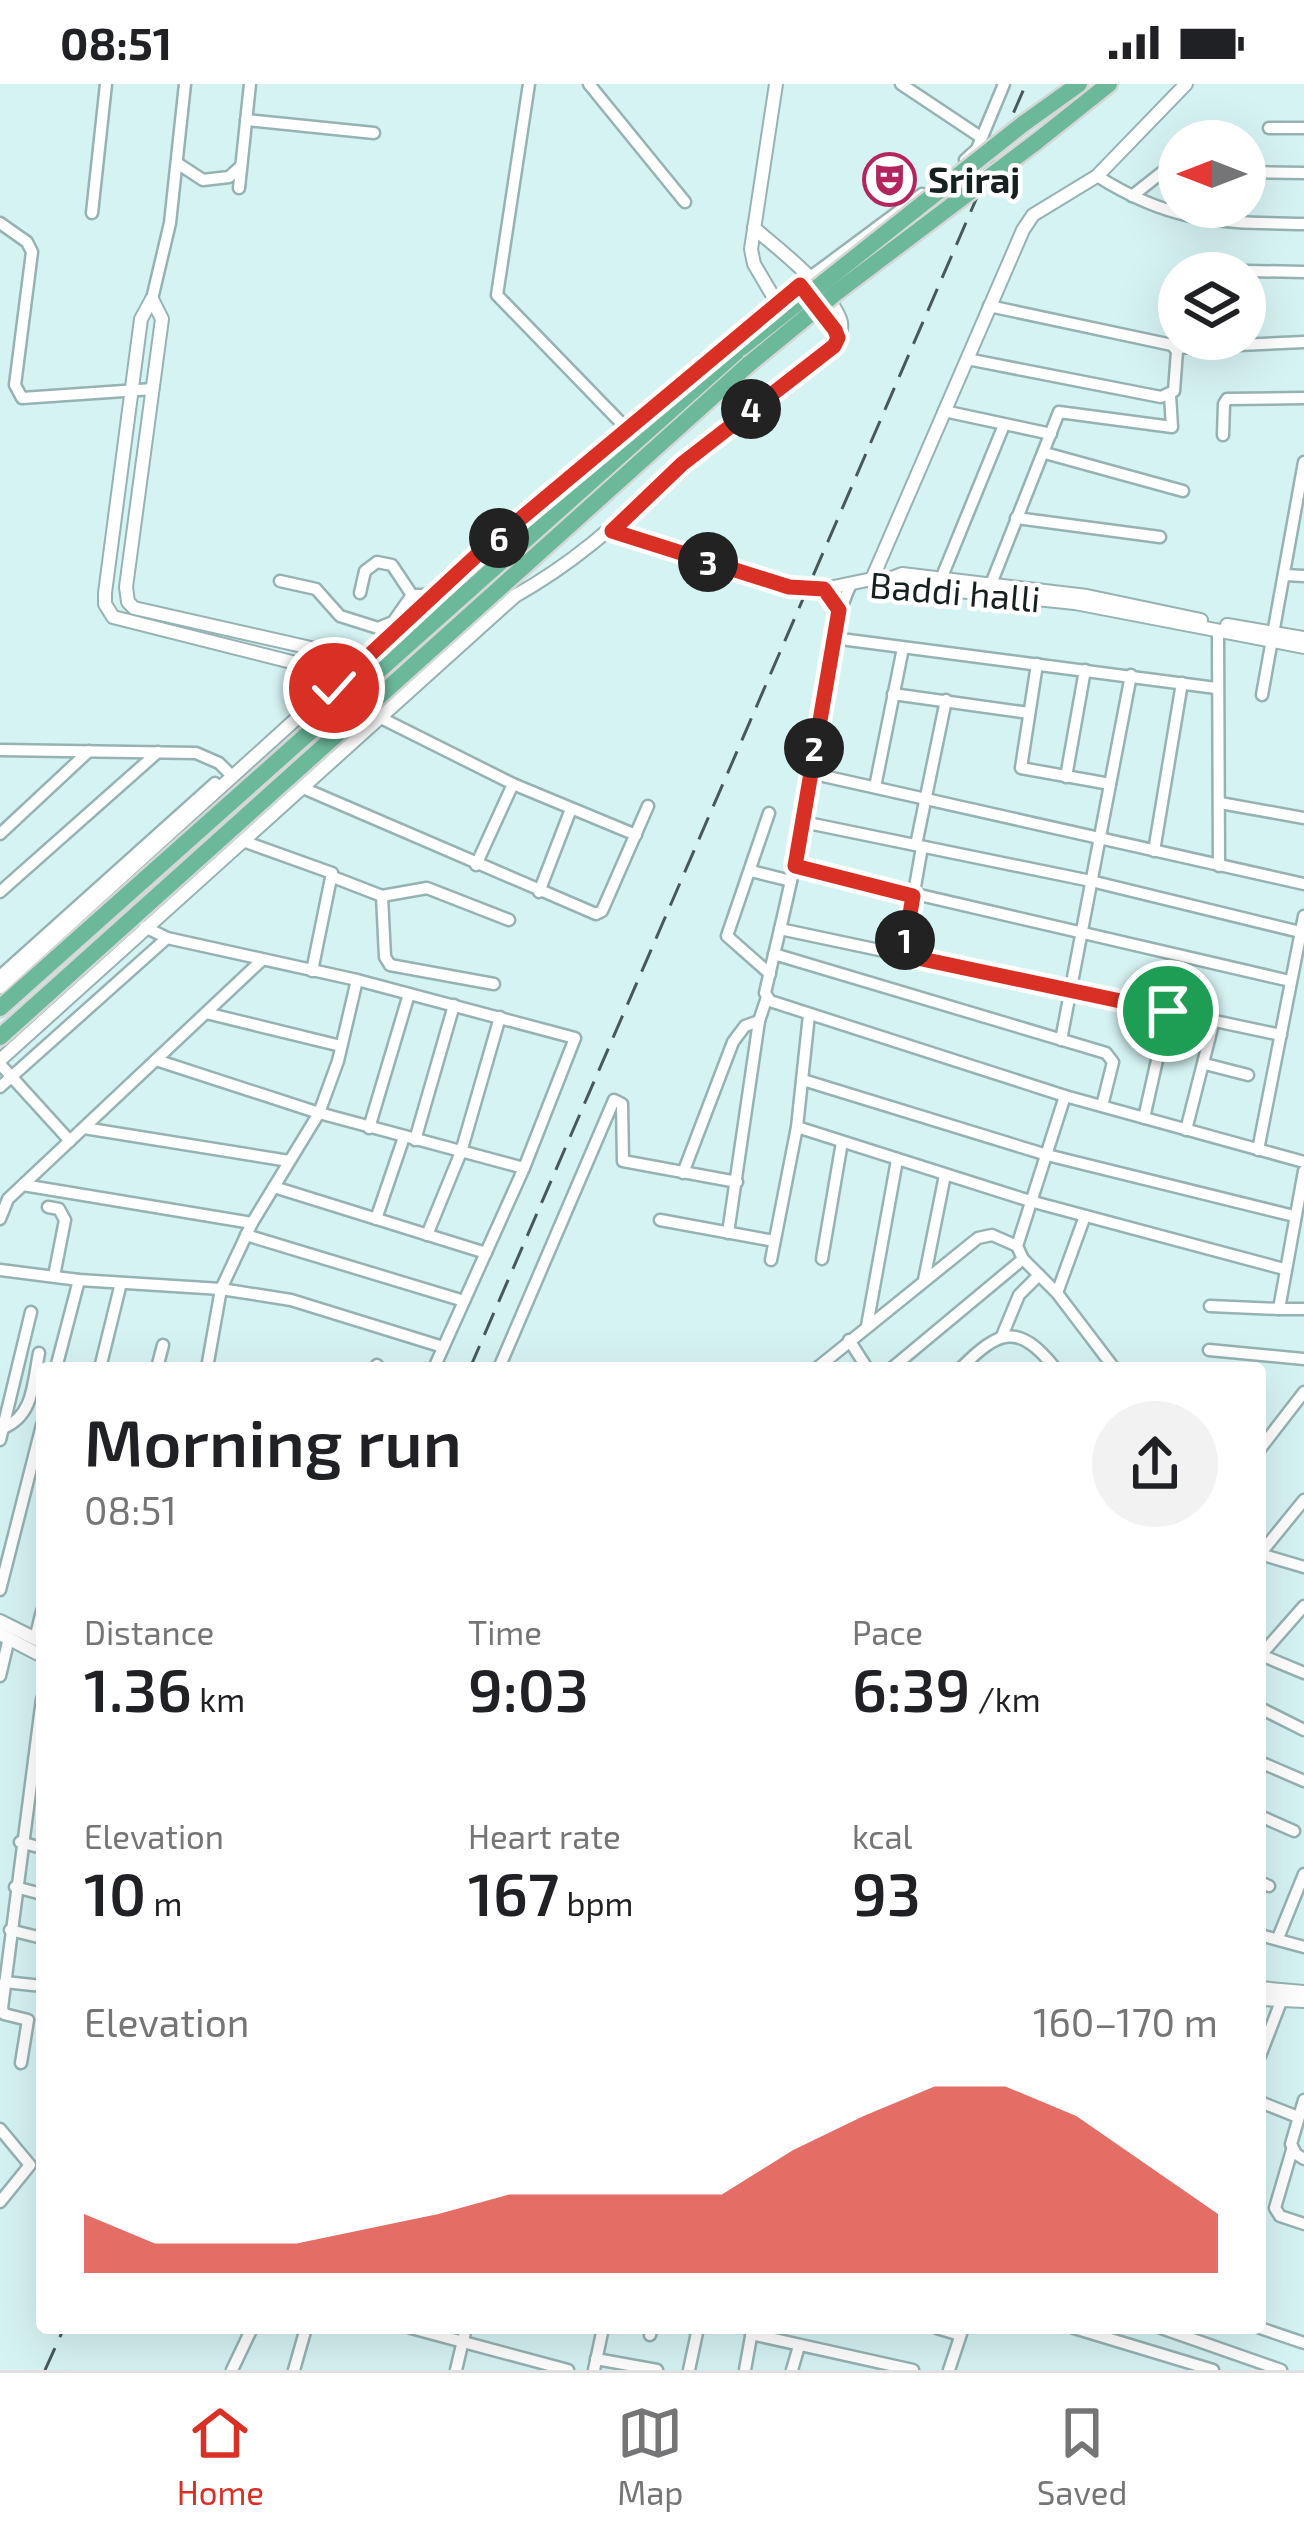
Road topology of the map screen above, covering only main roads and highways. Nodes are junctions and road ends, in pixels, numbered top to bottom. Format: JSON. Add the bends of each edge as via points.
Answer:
{"nodes":[{"id":1,"x":1079,"y":84,"type":"edge"},
{"id":2,"x":1109,"y":84,"type":"edge"},
{"id":3,"x":745,"y":356,"type":"junction"},
{"id":4,"x":0,"y":1008,"type":"edge"},
{"id":5,"x":0,"y":1036,"type":"edge"}],
"edges":[{"from":1,"to":3,"type":"highway","bridge":true},
{"from":2,"to":3,"type":"highway","bridge":true},
{"from":3,"to":4,"type":"highway","via":[[440,599]]},
{"from":3,"to":5,"type":"highway"}]}
